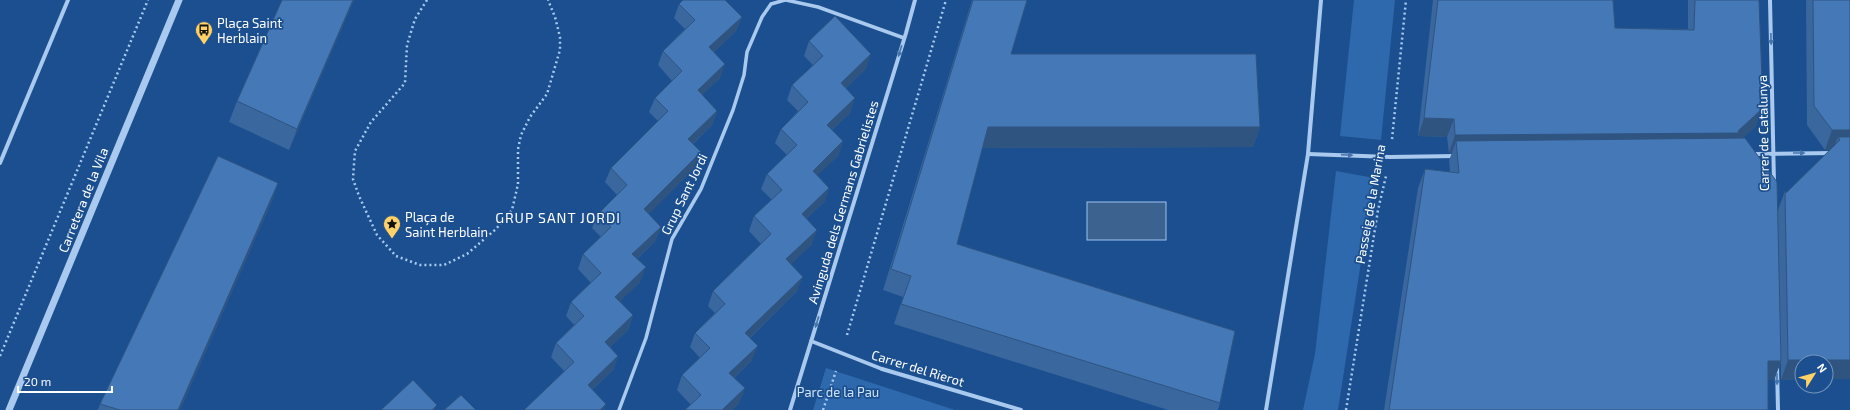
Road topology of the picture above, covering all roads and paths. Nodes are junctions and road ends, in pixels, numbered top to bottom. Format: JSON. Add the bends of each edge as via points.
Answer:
{"nodes":[{"id":1,"x":68,"y":0,"type":"edge"},
{"id":2,"x":148,"y":0,"type":"edge"},
{"id":3,"x":179,"y":0,"type":"edge"},
{"id":4,"x":428,"y":0,"type":"edge"},
{"id":5,"x":548,"y":0,"type":"edge"},
{"id":6,"x":785,"y":0,"type":"edge"},
{"id":7,"x":914,"y":0,"type":"edge"},
{"id":8,"x":946,"y":0,"type":"edge"},
{"id":9,"x":1321,"y":0,"type":"edge"},
{"id":10,"x":1406,"y":0,"type":"edge"},
{"id":11,"x":1770,"y":0,"type":"edge"},
{"id":12,"x":904,"y":38,"type":"junction"},
{"id":13,"x":1773,"y":153,"type":"junction"},
{"id":14,"x":1835,"y":153,"type":"edge"},
{"id":15,"x":1308,"y":154,"type":"junction"},
{"id":16,"x":1749,"y":154,"type":"edge"},
{"id":17,"x":1462,"y":156,"type":"edge"},
{"id":18,"x":1390,"y":157,"type":"junction"},
{"id":19,"x":0,"y":163,"type":"edge"},
{"id":20,"x":1774,"y":184,"type":"edge"},
{"id":21,"x":811,"y":341,"type":"junction"},
{"id":22,"x":842,"y":353,"type":"junction"},
{"id":23,"x":0,"y":356,"type":"edge"},
{"id":24,"x":1777,"y":363,"type":"edge"},
{"id":25,"x":882,"y":369,"type":"joint"},
{"id":26,"x":9,"y":410,"type":"edge"},
{"id":27,"x":619,"y":410,"type":"edge"},
{"id":28,"x":790,"y":410,"type":"edge"},
{"id":29,"x":823,"y":410,"type":"edge"},
{"id":30,"x":1022,"y":410,"type":"edge"},
{"id":31,"x":1266,"y":410,"type":"edge"},
{"id":32,"x":1346,"y":410,"type":"edge"},
{"id":33,"x":1778,"y":410,"type":"edge"}],
"edges":[{"from":1,"to":19,"type":"street"},
{"from":2,"to":23,"type":"path"},
{"from":3,"to":26,"type":"street","name":"Carretera de la Vila"},
{"from":4,"to":5,"type":"path","via":[[415,19],[407,45],[405,83],[371,122],[355,151],[353,179],[377,235],[396,256],[420,266],[444,265],[468,254],[496,229],[512,210],[518,184],[518,149],[521,134],[547,94],[560,50],[560,37]]},
{"from":6,"to":12,"type":"street","name":"Grup Sant Jordi","via":[[818,7]]},
{"from":6,"to":27,"type":"street","name":"Grup Sant Jordi","via":[[771,4],[762,16],[747,52],[744,75],[733,110],[701,189],[672,239],[646,338]]},
{"from":7,"to":12,"type":"street","name":"Avinguda dels Germans Gabrielistes"},
{"from":8,"to":22,"type":"path"},
{"from":9,"to":15,"type":"street"},
{"from":10,"to":18,"type":"path","name":"Passeig de la Marina"},
{"from":11,"to":13,"type":"street","name":"Carrer de Catalunya","one_way":true},
{"from":12,"to":21,"type":"street","name":"Avinguda dels Germans Gabrielistes","one_way":true},
{"from":13,"to":14,"type":"street","one_way":true},
{"from":13,"to":16,"type":"street"},
{"from":13,"to":20,"type":"street","name":"Carrer de Catalunya"},
{"from":15,"to":18,"type":"street","one_way":true},
{"from":15,"to":31,"type":"street"},
{"from":17,"to":18,"type":"street"},
{"from":18,"to":32,"type":"path","name":"Passeig de la Marina","via":[[1378,210]]},
{"from":21,"to":22,"type":"street","name":"Carrer del Rierot"},
{"from":21,"to":28,"type":"street","name":"Avinguda dels Germans Gabrielistes"},
{"from":22,"to":25,"type":"street","name":"Carrer del Rierot"},
{"from":22,"to":29,"type":"path"},
{"from":24,"to":33,"type":"street","one_way":true},
{"from":25,"to":30,"type":"street","name":"Carrer del Rierot"}]}
